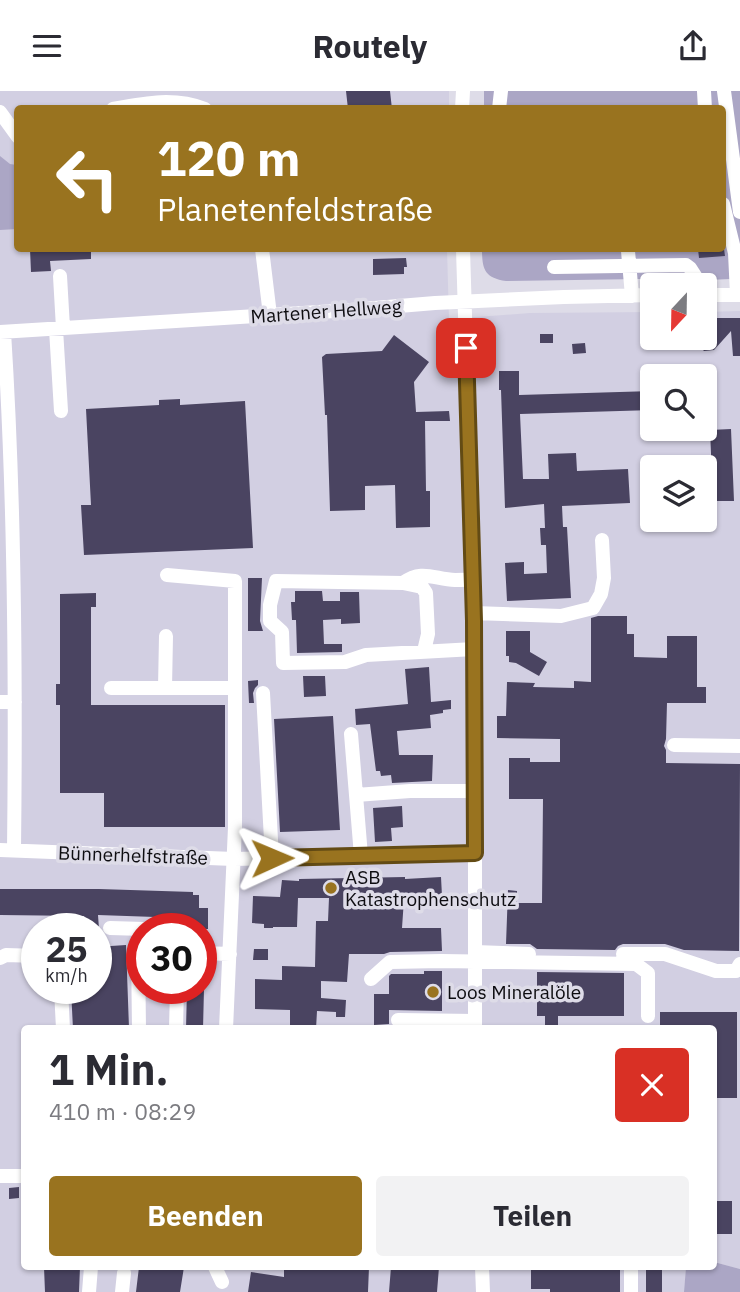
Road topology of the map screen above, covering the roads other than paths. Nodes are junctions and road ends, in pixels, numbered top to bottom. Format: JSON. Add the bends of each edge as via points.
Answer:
{"nodes":[{"id":1,"x":137,"y":105,"type":"edge"},
{"id":2,"x":195,"y":105,"type":"edge"},
{"id":3,"x":726,"y":109,"type":"edge"},
{"id":4,"x":0,"y":112,"type":"edge"},
{"id":5,"x":14,"y":133,"type":"edge"},
{"id":6,"x":731,"y":154,"type":"edge"},
{"id":7,"x":740,"y":212,"type":"edge"},
{"id":8,"x":726,"y":226,"type":"edge"},
{"id":9,"x":262,"y":252,"type":"edge"},
{"id":10,"x":463,"y":252,"type":"edge"},
{"id":11,"x":629,"y":259,"type":"junction"},
{"id":12,"x":554,"y":267,"type":"dead end"},
{"id":13,"x":694,"y":273,"type":"edge"},
{"id":14,"x":60,"y":276,"type":"dead end"},
{"id":15,"x":718,"y":293,"type":"edge"},
{"id":16,"x":738,"y":295,"type":"edge"},
{"id":17,"x":632,"y":296,"type":"junction"},
{"id":18,"x":640,"y":296,"type":"edge"},
{"id":19,"x":464,"y":302,"type":"junction"},
{"id":20,"x":270,"y":315,"type":"junction"},
{"id":21,"x":60,"y":328,"type":"junction"},
{"id":22,"x":2,"y":332,"type":"edge"},
{"id":23,"x":4,"y":410,"type":"edge"},
{"id":24,"x":61,"y":411,"type":"dead end"},
{"id":25,"x":6,"y":516,"type":"edge"},
{"id":26,"x":603,"y":540,"type":"dead end"},
{"id":27,"x":167,"y":575,"type":"dead end"},
{"id":28,"x":473,"y":579,"type":"junction"},
{"id":29,"x":403,"y":583,"type":"junction"},
{"id":30,"x":474,"y":613,"type":"junction"},
{"id":31,"x":8,"y":618,"type":"edge"},
{"id":32,"x":166,"y":636,"type":"dead end"},
{"id":33,"x":474,"y":649,"type":"junction"},
{"id":34,"x":424,"y":651,"type":"junction"},
{"id":35,"x":111,"y":688,"type":"dead end"},
{"id":36,"x":165,"y":688,"type":"junction"},
{"id":37,"x":235,"y":688,"type":"junction"},
{"id":38,"x":263,"y":693,"type":"dead end"},
{"id":39,"x":8,"y":702,"type":"edge"},
{"id":40,"x":351,"y":734,"type":"dead end"},
{"id":41,"x":674,"y":745,"type":"dead end"},
{"id":42,"x":740,"y":746,"type":"edge"},
{"id":43,"x":475,"y":791,"type":"junction"},
{"id":44,"x":356,"y":795,"type":"junction"},
{"id":45,"x":7,"y":850,"type":"edge"},
{"id":46,"x":475,"y":853,"type":"junction"},
{"id":47,"x":360,"y":856,"type":"junction"},
{"id":48,"x":272,"y":858,"type":"junction"},
{"id":49,"x":233,"y":859,"type":"junction"},
{"id":50,"x":217,"y":954,"type":"edge"},
{"id":51,"x":230,"y":954,"type":"junction"},
{"id":52,"x":21,"y":955,"type":"edge"},
{"id":53,"x":475,"y":957,"type":"junction"},
{"id":54,"x":0,"y":958,"type":"edge"},
{"id":55,"x":740,"y":964,"type":"edge"},
{"id":56,"x":371,"y":979,"type":"dead end"},
{"id":57,"x":62,"y":1004,"type":"edge"},
{"id":58,"x":139,"y":1004,"type":"edge"},
{"id":59,"x":177,"y":1004,"type":"edge"},
{"id":60,"x":648,"y":1016,"type":"dead end"},
{"id":61,"x":398,"y":1020,"type":"dead end"},
{"id":62,"x":63,"y":1025,"type":"edge"},
{"id":63,"x":139,"y":1025,"type":"edge"},
{"id":64,"x":176,"y":1025,"type":"edge"},
{"id":65,"x":226,"y":1025,"type":"edge"},
{"id":66,"x":475,"y":1025,"type":"edge"},
{"id":67,"x":0,"y":1176,"type":"edge"},
{"id":68,"x":21,"y":1176,"type":"edge"},
{"id":69,"x":91,"y":1270,"type":"edge"},
{"id":70,"x":216,"y":1270,"type":"edge"},
{"id":71,"x":482,"y":1270,"type":"edge"},
{"id":72,"x":631,"y":1270,"type":"edge"},
{"id":73,"x":124,"y":1273,"type":"dead end"},
{"id":74,"x":222,"y":1282,"type":"dead end"},
{"id":75,"x":89,"y":1292,"type":"edge"},
{"id":76,"x":121,"y":1292,"type":"edge"},
{"id":77,"x":483,"y":1292,"type":"edge"},
{"id":78,"x":631,"y":1292,"type":"edge"}],
"edges":[{"from":1,"to":2,"type":"street","via":[[173,101]]},
{"from":3,"to":6,"type":"street"},
{"from":4,"to":5,"type":"street"},
{"from":6,"to":7,"type":"street"},
{"from":8,"to":16,"type":"street","via":[[735,253]]},
{"from":9,"to":20,"type":"street"},
{"from":10,"to":19,"type":"street"},
{"from":11,"to":12,"type":"street"},
{"from":11,"to":13,"type":"street","via":[[685,265]]},
{"from":11,"to":17,"type":"street"},
{"from":14,"to":21,"type":"street"},
{"from":15,"to":16,"type":"street"},
{"from":17,"to":18,"type":"street","name":"Martener Hellweg"},
{"from":17,"to":19,"type":"street","name":"Martener Hellweg"},
{"from":19,"to":20,"type":"street","name":"Martener Hellweg"},
{"from":19,"to":28,"type":"street"},
{"from":20,"to":21,"type":"street","name":"Martener Hellweg"},
{"from":21,"to":22,"type":"street","name":"Martener Hellweg"},
{"from":21,"to":24,"type":"street"},
{"from":22,"to":23,"type":"street"},
{"from":23,"to":25,"type":"street"},
{"from":25,"to":31,"type":"street"},
{"from":26,"to":30,"type":"street","via":[[604,578],[593,608],[561,616]]},
{"from":27,"to":37,"type":"street","via":[[235,581]]},
{"from":28,"to":29,"type":"street","via":[[412,576]]},
{"from":28,"to":30,"type":"street"},
{"from":29,"to":34,"type":"street","via":[[422,587],[426,593]]},
{"from":29,"to":34,"type":"street","via":[[276,581],[270,621],[282,632],[283,663],[345,662],[366,655]]},
{"from":30,"to":33,"type":"street"},
{"from":31,"to":39,"type":"street"},
{"from":32,"to":36,"type":"street"},
{"from":33,"to":34,"type":"street"},
{"from":33,"to":43,"type":"street"},
{"from":35,"to":36,"type":"street"},
{"from":36,"to":37,"type":"street"},
{"from":37,"to":49,"type":"street"},
{"from":38,"to":48,"type":"street"},
{"from":39,"to":45,"type":"street"},
{"from":40,"to":44,"type":"street"},
{"from":41,"to":42,"type":"street"},
{"from":43,"to":44,"type":"street"},
{"from":43,"to":46,"type":"street"},
{"from":44,"to":47,"type":"street"},
{"from":45,"to":49,"type":"street","name":"Bünnerhelfstraße"},
{"from":46,"to":47,"type":"street","name":"Bünnerhelfstraße"},
{"from":46,"to":53,"type":"street"},
{"from":47,"to":48,"type":"street","name":"Bünnerhelfstraße"},
{"from":48,"to":49,"type":"street","name":"Bünnerhelfstraße"},
{"from":49,"to":51,"type":"street"},
{"from":50,"to":51,"type":"street"},
{"from":51,"to":65,"type":"street"},
{"from":52,"to":54,"type":"street"},
{"from":53,"to":55,"type":"street","via":[[665,954],[716,971],[736,971]]},
{"from":53,"to":56,"type":"street","via":[[390,963]]},
{"from":53,"to":60,"type":"street","via":[[636,964],[648,973]]},
{"from":53,"to":66,"type":"street"},
{"from":57,"to":62,"type":"street"},
{"from":58,"to":63,"type":"street"},
{"from":59,"to":64,"type":"street"},
{"from":61,"to":66,"type":"street"},
{"from":67,"to":68,"type":"street"},
{"from":69,"to":75,"type":"street"},
{"from":70,"to":74,"type":"street"},
{"from":71,"to":77,"type":"street"},
{"from":72,"to":78,"type":"street"},
{"from":73,"to":76,"type":"street"}]}
